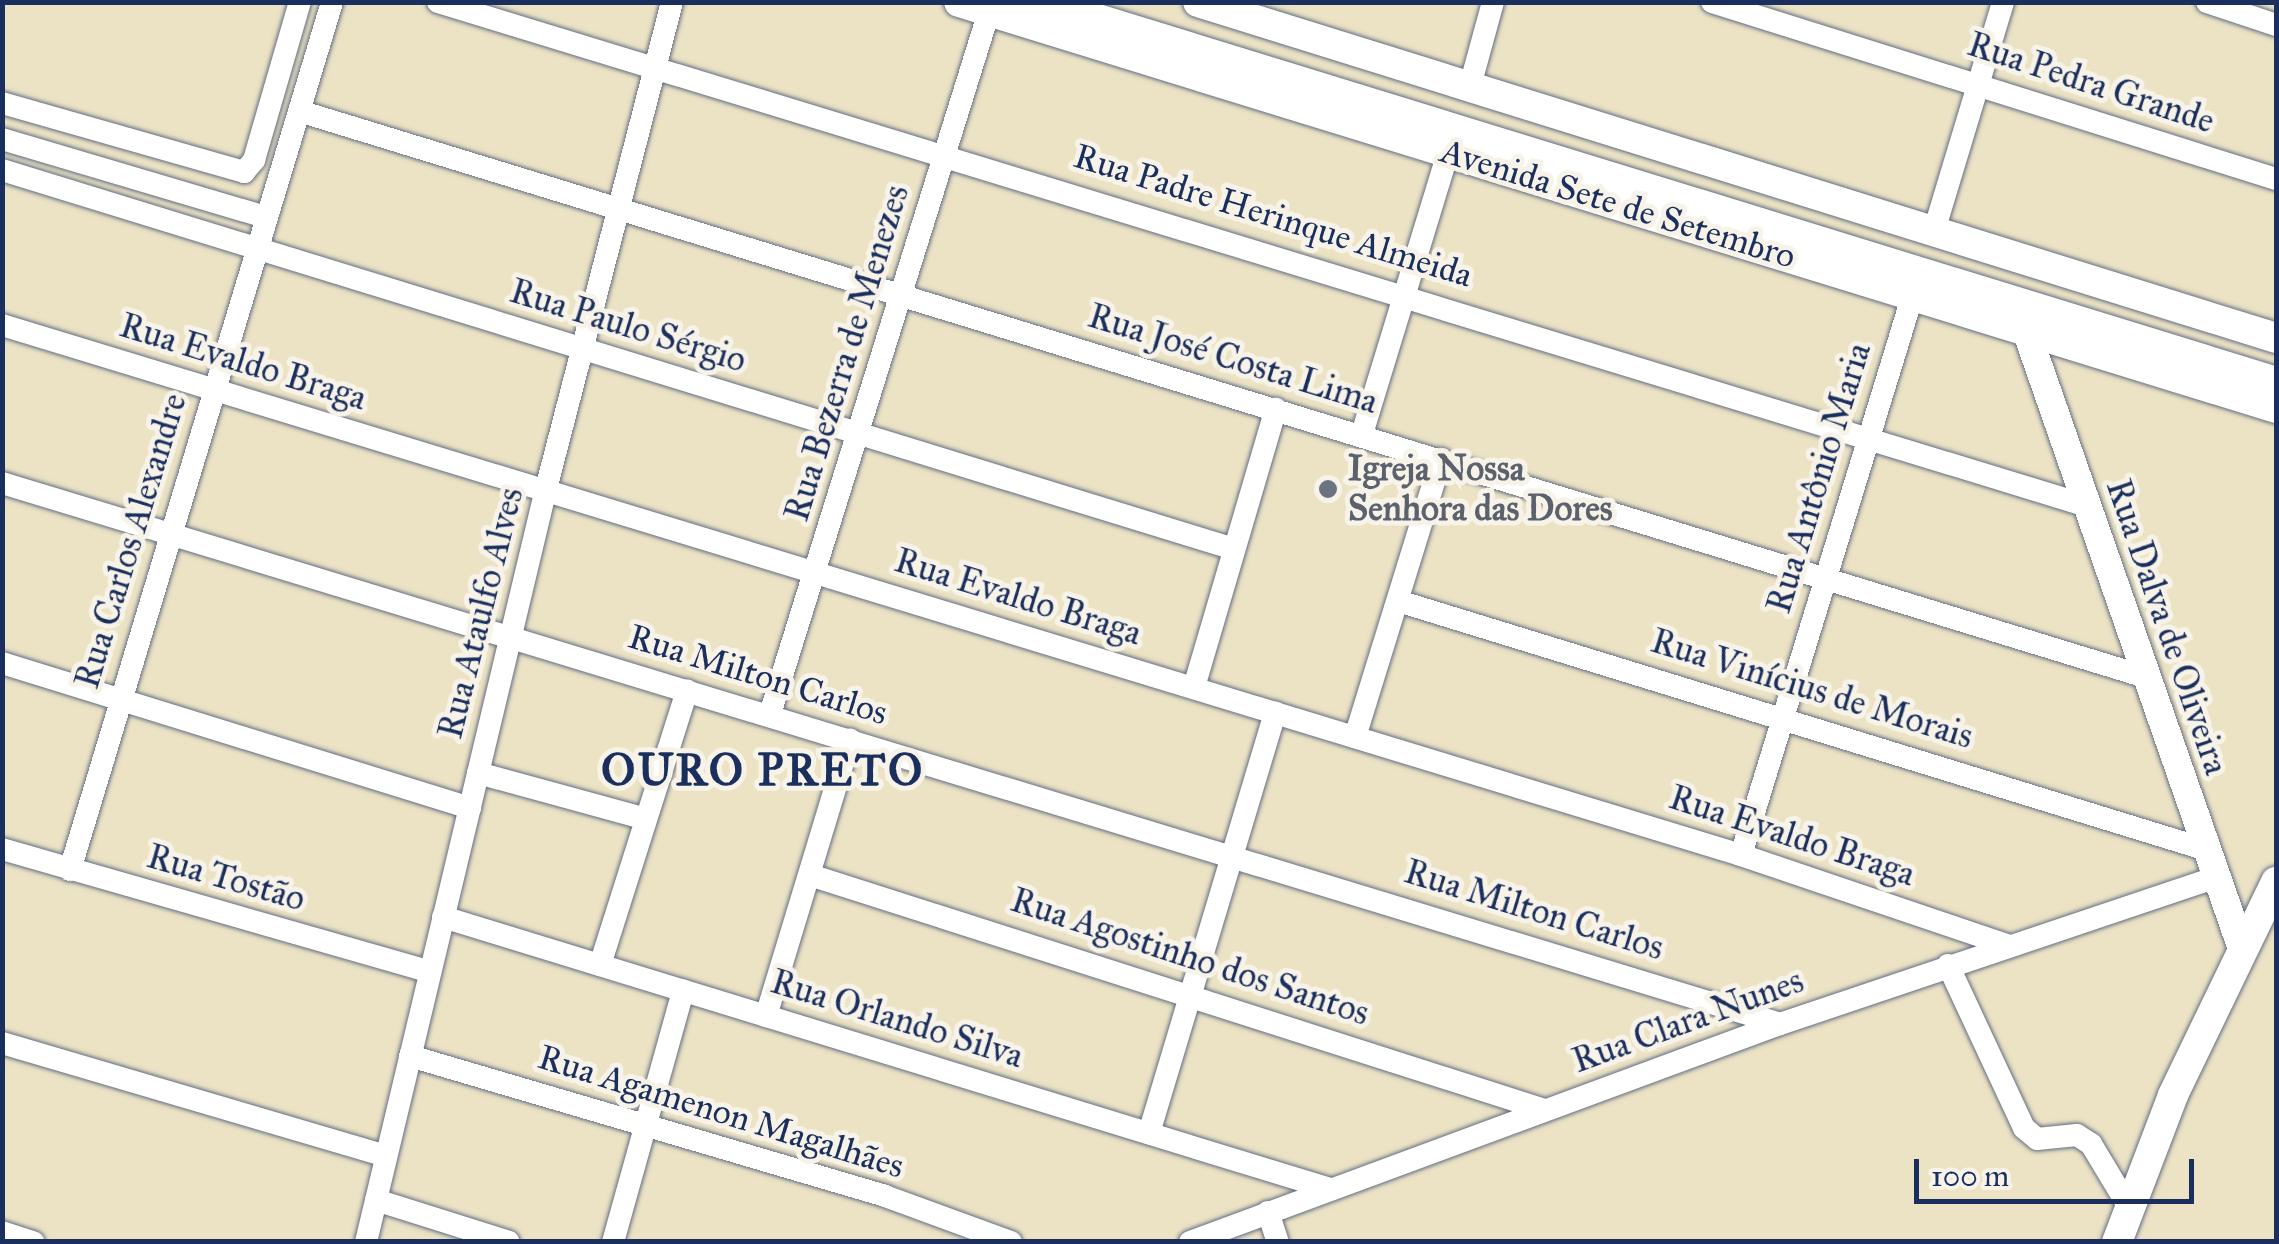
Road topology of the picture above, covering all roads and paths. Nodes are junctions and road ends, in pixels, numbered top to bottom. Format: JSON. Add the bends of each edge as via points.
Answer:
{"nodes":[{"id":1,"x":300,"y":2,"type":"edge"},
{"id":2,"x":332,"y":2,"type":"edge"},
{"id":3,"x":438,"y":2,"type":"edge"},
{"id":4,"x":672,"y":2,"type":"edge"},
{"id":5,"x":959,"y":2,"type":"edge"},
{"id":6,"x":1035,"y":2,"type":"edge"},
{"id":7,"x":1111,"y":2,"type":"edge"},
{"id":8,"x":1198,"y":2,"type":"edge"},
{"id":9,"x":1493,"y":2,"type":"edge"},
{"id":10,"x":1712,"y":2,"type":"edge"},
{"id":11,"x":2003,"y":2,"type":"edge"},
{"id":12,"x":2206,"y":2,"type":"edge"},
{"id":13,"x":990,"y":7,"type":"edge"},
{"id":14,"x":2276,"y":25,"type":"edge"},
{"id":15,"x":655,"y":68,"type":"junction"},
{"id":16,"x":1978,"y":83,"type":"junction"},
{"id":17,"x":1470,"y":86,"type":"junction"},
{"id":18,"x":2,"y":103,"type":"edge"},
{"id":19,"x":299,"y":112,"type":"junction"},
{"id":20,"x":2,"y":139,"type":"edge"},
{"id":21,"x":946,"y":153,"type":"junction"},
{"id":22,"x":1448,"y":153,"type":"junction"},
{"id":23,"x":2,"y":170,"type":"edge"},
{"id":24,"x":2276,"y":179,"type":"edge"},
{"id":25,"x":618,"y":208,"type":"junction"},
{"id":26,"x":266,"y":217,"type":"junction"},
{"id":27,"x":1934,"y":231,"type":"junction"},
{"id":28,"x":256,"y":251,"type":"junction"},
{"id":29,"x":1407,"y":294,"type":"junction"},
{"id":30,"x":1913,"y":294,"type":"junction"},
{"id":31,"x":901,"y":297,"type":"junction"},
{"id":32,"x":2,"y":326,"type":"edge"},
{"id":33,"x":2026,"y":330,"type":"junction"},
{"id":34,"x":2276,"y":338,"type":"edge"},
{"id":35,"x":2107,"y":343,"type":"junction"},
{"id":36,"x":584,"y":350,"type":"junction"},
{"id":37,"x":2276,"y":362,"type":"edge"},
{"id":38,"x":2276,"y":384,"type":"edge"},
{"id":39,"x":214,"y":391,"type":"junction"},
{"id":40,"x":2276,"y":408,"type":"edge"},
{"id":41,"x":1276,"y":409,"type":"junction"},
{"id":42,"x":861,"y":432,"type":"junction"},
{"id":43,"x":1362,"y":434,"type":"junction"},
{"id":44,"x":1870,"y":436,"type":"junction"},
{"id":45,"x":1441,"y":459,"type":"junction"},
{"id":46,"x":2,"y":483,"type":"edge"},
{"id":47,"x":546,"y":489,"type":"junction"},
{"id":48,"x":2084,"y":504,"type":"junction"},
{"id":49,"x":172,"y":531,"type":"junction"},
{"id":50,"x":1234,"y":548,"type":"junction"},
{"id":51,"x":816,"y":572,"type":"junction"},
{"id":52,"x":1825,"y":576,"type":"junction"},
{"id":53,"x":1398,"y":601,"type":"junction"},
{"id":54,"x":513,"y":637,"type":"junction"},
{"id":55,"x":2,"y":663,"type":"edge"},
{"id":56,"x":2146,"y":676,"type":"junction"},
{"id":57,"x":1194,"y":688,"type":"junction"},
{"id":58,"x":687,"y":690,"type":"junction"},
{"id":59,"x":118,"y":699,"type":"junction"},
{"id":60,"x":1274,"y":712,"type":"junction"},
{"id":61,"x":770,"y":714,"type":"junction"},
{"id":62,"x":1783,"y":715,"type":"junction"},
{"id":63,"x":1355,"y":738,"type":"junction"},
{"id":64,"x":850,"y":739,"type":"junction"},
{"id":65,"x":478,"y":773,"type":"junction"},
{"id":66,"x":470,"y":808,"type":"junction"},
{"id":67,"x":646,"y":819,"type":"junction"},
{"id":68,"x":2,"y":849,"type":"edge"},
{"id":69,"x":2204,"y":849,"type":"junction"},
{"id":70,"x":1232,"y":853,"type":"junction"},
{"id":71,"x":1741,"y":855,"type":"junction"},
{"id":72,"x":70,"y":870,"type":"junction"},
{"id":73,"x":813,"y":876,"type":"junction"},
{"id":74,"x":2216,"y":878,"type":"junction"},
{"id":75,"x":2276,"y":882,"type":"edge"},
{"id":76,"x":444,"y":917,"type":"junction"},
{"id":77,"x":2010,"y":946,"type":"junction"},
{"id":78,"x":2242,"y":946,"type":"junction"},
{"id":79,"x":600,"y":965,"type":"junction"},
{"id":80,"x":1948,"y":965,"type":"junction"},
{"id":81,"x":430,"y":972,"type":"junction"},
{"id":82,"x":683,"y":991,"type":"junction"},
{"id":83,"x":1190,"y":993,"type":"junction"},
{"id":84,"x":766,"y":1016,"type":"junction"},
{"id":85,"x":1780,"y":1024,"type":"junction"},
{"id":86,"x":2,"y":1042,"type":"edge"},
{"id":87,"x":410,"y":1056,"type":"junction"},
{"id":88,"x":1545,"y":1110,"type":"junction"},
{"id":89,"x":648,"y":1126,"type":"junction"},
{"id":90,"x":1150,"y":1133,"type":"junction"},
{"id":91,"x":386,"y":1156,"type":"junction"},
{"id":92,"x":1330,"y":1189,"type":"junction"},
{"id":93,"x":376,"y":1200,"type":"junction"},
{"id":94,"x":2130,"y":1209,"type":"junction"},
{"id":95,"x":1268,"y":1212,"type":"junction"},
{"id":96,"x":2,"y":1232,"type":"edge"},
{"id":97,"x":33,"y":1242,"type":"edge"},
{"id":98,"x":366,"y":1242,"type":"edge"},
{"id":99,"x":509,"y":1242,"type":"edge"},
{"id":100,"x":613,"y":1242,"type":"edge"},
{"id":101,"x":1011,"y":1242,"type":"edge"},
{"id":102,"x":1190,"y":1242,"type":"edge"},
{"id":103,"x":1278,"y":1242,"type":"edge"},
{"id":104,"x":2117,"y":1242,"type":"edge"}],
"edges":[{"from":1,"to":18,"type":"street","via":[[248,170],[228,172]]},
{"from":2,"to":19,"type":"street","name":"Rua Carlos Alexandre"},
{"from":3,"to":15,"type":"street","name":"Rua Padre Herinque Almeida"},
{"from":4,"to":15,"type":"street","name":"Rua Ataulfo Alves"},
{"from":5,"to":13,"type":"main road","name":"Avenida Sete de Setembro"},
{"from":6,"to":35,"type":"highway","name":"Avenida Sete de Setembro"},
{"from":7,"to":37,"type":"highway","name":"Avenida Sete de Setembro"},
{"from":8,"to":17,"type":"main road","name":"Avenida Sete de Setembro"},
{"from":9,"to":17,"type":"street"},
{"from":10,"to":16,"type":"street","name":"Rua Pedra Grande"},
{"from":11,"to":16,"type":"street"},
{"from":12,"to":14,"type":"street"},
{"from":13,"to":21,"type":"street","name":"Rua Bezerra de Menezes"},
{"from":13,"to":22,"type":"main road","name":"Avenida Sete de Setembro"},
{"from":15,"to":21,"type":"street","name":"Rua Padre Herinque Almeida"},
{"from":15,"to":25,"type":"street","name":"Rua Ataulfo Alves"},
{"from":16,"to":24,"type":"street","name":"Rua Pedra Grande"},
{"from":16,"to":27,"type":"street"},
{"from":17,"to":27,"type":"main road","name":"Avenida Sete de Setembro"},
{"from":19,"to":25,"type":"street","name":"Rua José Costa Lima"},
{"from":19,"to":26,"type":"street","name":"Rua Carlos Alexandre"},
{"from":20,"to":26,"type":"street"},
{"from":21,"to":29,"type":"street","name":"Rua Padre Herinque Almeida"},
{"from":21,"to":31,"type":"street","name":"Rua Bezerra de Menezes"},
{"from":22,"to":29,"type":"street"},
{"from":22,"to":30,"type":"main road","name":"Avenida Sete de Setembro"},
{"from":23,"to":28,"type":"street","name":"Rua Paulo Sérgio"},
{"from":25,"to":31,"type":"street","name":"Rua José Costa Lima"},
{"from":25,"to":36,"type":"street","name":"Rua Ataulfo Alves"},
{"from":26,"to":28,"type":"street","name":"Rua Carlos Alexandre"},
{"from":27,"to":34,"type":"main road","name":"Avenida Sete de Setembro"},
{"from":28,"to":36,"type":"street","name":"Rua Paulo Sérgio"},
{"from":28,"to":39,"type":"street","name":"Rua Carlos Alexandre"},
{"from":29,"to":43,"type":"street"},
{"from":29,"to":44,"type":"street","name":"Rua Padre Herinque Almeida"},
{"from":30,"to":33,"type":"main road","name":"Avenida Sete de Setembro"},
{"from":30,"to":44,"type":"street","name":"Rua Antônio Maria"},
{"from":31,"to":41,"type":"street","name":"Rua José Costa Lima"},
{"from":31,"to":42,"type":"street","name":"Rua Bezerra de Menezes"},
{"from":32,"to":39,"type":"street","name":"Rua Evaldo Braga"},
{"from":33,"to":35,"type":"main road","name":"Avenida Sete de Setembro"},
{"from":33,"to":48,"type":"street","name":"Rua Dalva de Oliveira"},
{"from":35,"to":38,"type":"highway","name":"Avenida Sete de Setembro"},
{"from":35,"to":40,"type":"main road","name":"Avenida Sete de Setembro"},
{"from":36,"to":42,"type":"street","name":"Rua Paulo Sérgio"},
{"from":36,"to":47,"type":"street","name":"Rua Ataulfo Alves"},
{"from":39,"to":47,"type":"street","name":"Rua Evaldo Braga"},
{"from":39,"to":49,"type":"street","name":"Rua Carlos Alexandre"},
{"from":41,"to":43,"type":"street","name":"Rua José Costa Lima"},
{"from":41,"to":50,"type":"street"},
{"from":42,"to":50,"type":"street","name":"Rua Paulo Sérgio"},
{"from":42,"to":51,"type":"street","name":"Rua Bezerra de Menezes"},
{"from":43,"to":45,"type":"street","name":"Rua José Costa Lima"},
{"from":44,"to":48,"type":"street","name":"Rua Padre Herinque Almeida"},
{"from":44,"to":52,"type":"street","name":"Rua Antônio Maria"},
{"from":45,"to":52,"type":"street","name":"Rua José Costa Lima"},
{"from":45,"to":53,"type":"street"},
{"from":46,"to":49,"type":"street","name":"Rua Milton Carlos"},
{"from":47,"to":51,"type":"street","name":"Rua Evaldo Braga"},
{"from":47,"to":54,"type":"street","name":"Rua Ataulfo Alves"},
{"from":48,"to":56,"type":"street","name":"Rua Dalva de Oliveira"},
{"from":49,"to":54,"type":"street","name":"Rua Milton Carlos"},
{"from":49,"to":59,"type":"street","name":"Rua Carlos Alexandre"},
{"from":50,"to":57,"type":"street"},
{"from":51,"to":57,"type":"street","name":"Rua Evaldo Braga"},
{"from":51,"to":61,"type":"street","name":"Rua Bezerra de Menezes"},
{"from":52,"to":56,"type":"street","name":"Rua José Costa Lima"},
{"from":52,"to":62,"type":"street","name":"Rua Antônio Maria"},
{"from":53,"to":62,"type":"street","name":"Rua Vinícius de Morais"},
{"from":53,"to":63,"type":"street"},
{"from":54,"to":58,"type":"street","name":"Rua Milton Carlos"},
{"from":54,"to":65,"type":"street","name":"Rua Ataulfo Alves"},
{"from":55,"to":59,"type":"street"},
{"from":56,"to":69,"type":"street","name":"Rua Dalva de Oliveira"},
{"from":57,"to":60,"type":"street","name":"Rua Evaldo Braga"},
{"from":58,"to":61,"type":"street","name":"Rua Milton Carlos"},
{"from":58,"to":67,"type":"street"},
{"from":59,"to":66,"type":"street"},
{"from":59,"to":72,"type":"street","name":"Rua Carlos Alexandre"},
{"from":60,"to":63,"type":"street","name":"Rua Evaldo Braga"},
{"from":60,"to":70,"type":"street"},
{"from":61,"to":64,"type":"street","name":"Rua Milton Carlos"},
{"from":62,"to":69,"type":"street","name":"Rua Vinícius de Morais"},
{"from":62,"to":71,"type":"street","name":"Rua Antônio Maria"},
{"from":63,"to":71,"type":"street","name":"Rua Evaldo Braga"},
{"from":64,"to":70,"type":"street","name":"Rua Milton Carlos"},
{"from":64,"to":73,"type":"street"},
{"from":65,"to":66,"type":"street","name":"Rua Ataulfo Alves"},
{"from":65,"to":67,"type":"street"},
{"from":66,"to":76,"type":"street","name":"Rua Ataulfo Alves"},
{"from":67,"to":79,"type":"street"},
{"from":68,"to":72,"type":"street","name":"Rua Tostão"},
{"from":69,"to":74,"type":"street","name":"Rua Dalva de Oliveira"},
{"from":70,"to":83,"type":"street"},
{"from":70,"to":85,"type":"street","name":"Rua Milton Carlos"},
{"from":71,"to":77,"type":"street","name":"Rua Evaldo Braga"},
{"from":72,"to":81,"type":"street","name":"Rua Tostão"},
{"from":73,"to":83,"type":"street","name":"Rua Agostinho dos Santos"},
{"from":73,"to":84,"type":"street"},
{"from":74,"to":77,"type":"street","name":"Rua Clara Nunes"},
{"from":74,"to":78,"type":"street","name":"Rua Dalva de Oliveira"},
{"from":75,"to":78,"type":"main road"},
{"from":76,"to":79,"type":"street","name":"Rua Orlando Silva"},
{"from":76,"to":81,"type":"street","name":"Rua Ataulfo Alves"},
{"from":77,"to":80,"type":"street","name":"Rua Clara Nunes"},
{"from":78,"to":94,"type":"main road"},
{"from":79,"to":82,"type":"street","name":"Rua Orlando Silva"},
{"from":80,"to":85,"type":"street","name":"Rua Clara Nunes"},
{"from":80,"to":94,"type":"street","via":[[2024,1128],[2037,1139],[2077,1135],[2091,1144]]},
{"from":81,"to":87,"type":"street","name":"Rua Ataulfo Alves"},
{"from":82,"to":84,"type":"street","name":"Rua Orlando Silva"},
{"from":82,"to":89,"type":"street"},
{"from":83,"to":88,"type":"street","name":"Rua Agostinho dos Santos"},
{"from":83,"to":90,"type":"street"},
{"from":84,"to":90,"type":"street","name":"Rua Orlando Silva"},
{"from":85,"to":88,"type":"street","name":"Rua Clara Nunes"},
{"from":86,"to":91,"type":"street"},
{"from":87,"to":89,"type":"street","name":"Rua Agamenon Magalhães"},
{"from":87,"to":91,"type":"street","name":"Rua Ataulfo Alves"},
{"from":88,"to":92,"type":"street","name":"Rua Clara Nunes"},
{"from":89,"to":100,"type":"street"},
{"from":89,"to":101,"type":"street","name":"Rua Agamenon Magalhães"},
{"from":90,"to":92,"type":"street","name":"Rua Orlando Silva"},
{"from":91,"to":93,"type":"street","name":"Rua Ataulfo Alves"},
{"from":92,"to":95,"type":"street","name":"Rua Clara Nunes"},
{"from":93,"to":98,"type":"street","name":"Rua Ataulfo Alves"},
{"from":93,"to":99,"type":"street"},
{"from":94,"to":104,"type":"main road"},
{"from":95,"to":102,"type":"street","name":"Rua Clara Nunes"},
{"from":95,"to":103,"type":"street"},
{"from":96,"to":97,"type":"street"}]}
